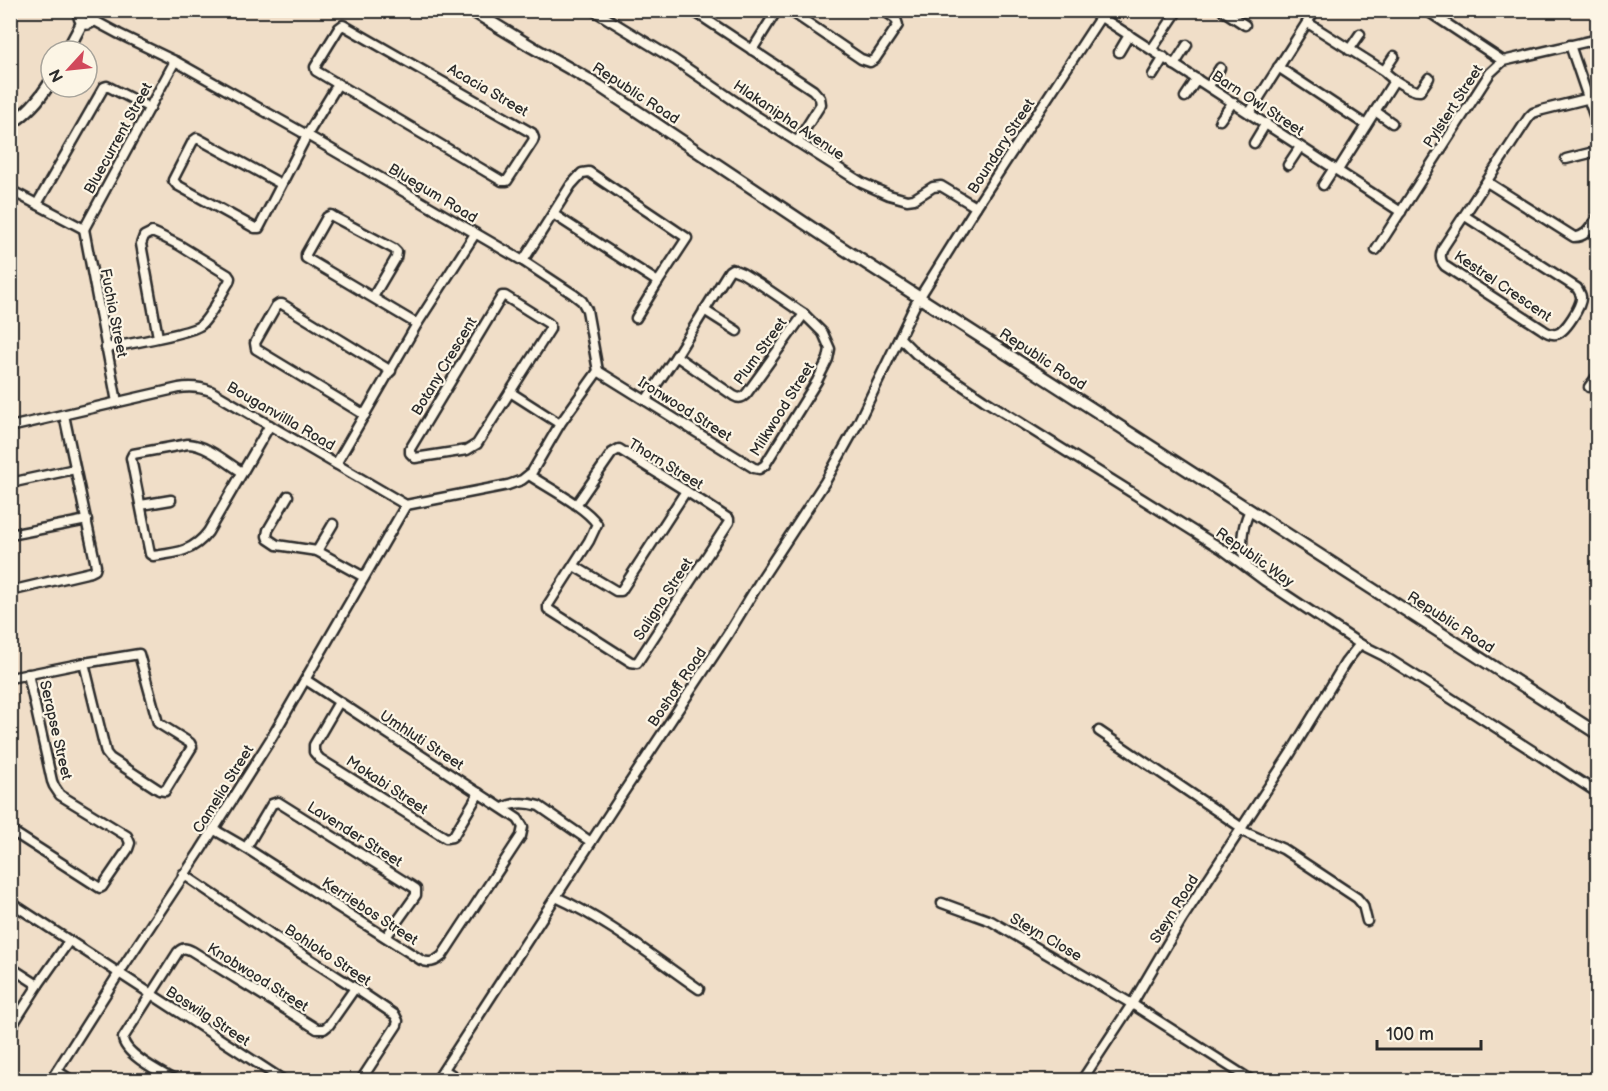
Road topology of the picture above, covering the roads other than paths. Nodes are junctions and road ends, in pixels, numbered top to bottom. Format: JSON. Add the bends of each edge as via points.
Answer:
{"nodes":[{"id":1,"x":471,"y":10,"type":"edge"},
{"id":2,"x":593,"y":10,"type":"edge"},
{"id":3,"x":692,"y":10,"type":"edge"},
{"id":4,"x":777,"y":10,"type":"edge"},
{"id":5,"x":789,"y":10,"type":"edge"},
{"id":6,"x":883,"y":10,"type":"edge"},
{"id":7,"x":1222,"y":10,"type":"edge"},
{"id":8,"x":1316,"y":10,"type":"edge"},
{"id":9,"x":1426,"y":10,"type":"edge"},
{"id":10,"x":1176,"y":11,"type":"edge"},
{"id":11,"x":87,"y":14,"type":"edge"},
{"id":12,"x":1103,"y":14,"type":"edge"},
{"id":13,"x":1308,"y":23,"type":"junction"},
{"id":14,"x":1245,"y":25,"type":"dead end"},
{"id":15,"x":1360,"y":34,"type":"dead end"},
{"id":16,"x":1129,"y":35,"type":"junction"},
{"id":17,"x":73,"y":39,"type":"edge"},
{"id":18,"x":1598,"y":39,"type":"edge"},
{"id":19,"x":1187,"y":45,"type":"dead end"},
{"id":20,"x":1570,"y":45,"type":"junction"},
{"id":21,"x":1152,"y":49,"type":"junction"},
{"id":22,"x":752,"y":50,"type":"junction"},
{"id":23,"x":1349,"y":50,"type":"junction"},
{"id":24,"x":1119,"y":52,"type":"dead end"},
{"id":25,"x":1394,"y":56,"type":"dead end"},
{"id":26,"x":1164,"y":57,"type":"junction"},
{"id":27,"x":175,"y":61,"type":"junction"},
{"id":28,"x":1503,"y":61,"type":"junction"},
{"id":29,"x":1174,"y":64,"type":"junction"},
{"id":30,"x":1278,"y":67,"type":"junction"},
{"id":31,"x":1221,"y":68,"type":"dead end"},
{"id":32,"x":1384,"y":71,"type":"junction"},
{"id":33,"x":1153,"y":75,"type":"dead end"},
{"id":34,"x":1429,"y":78,"type":"dead end"},
{"id":35,"x":1197,"y":79,"type":"junction"},
{"id":36,"x":1394,"y":81,"type":"junction"},
{"id":37,"x":338,"y":84,"type":"junction"},
{"id":38,"x":1209,"y":86,"type":"junction"},
{"id":39,"x":1185,"y":97,"type":"dead end"},
{"id":40,"x":1593,"y":98,"type":"edge"},
{"id":41,"x":39,"y":99,"type":"edge"},
{"id":42,"x":1233,"y":102,"type":"junction"},
{"id":43,"x":150,"y":108,"type":"junction"},
{"id":44,"x":1375,"y":111,"type":"junction"},
{"id":45,"x":1250,"y":112,"type":"junction"},
{"id":46,"x":1220,"y":120,"type":"dead end"},
{"id":47,"x":1266,"y":123,"type":"junction"},
{"id":48,"x":1392,"y":123,"type":"dead end"},
{"id":49,"x":10,"y":124,"type":"edge"},
{"id":50,"x":1366,"y":125,"type":"junction"},
{"id":51,"x":1598,"y":127,"type":"edge"},
{"id":52,"x":307,"y":135,"type":"junction"},
{"id":53,"x":797,"y":142,"type":"junction"},
{"id":54,"x":1254,"y":143,"type":"dead end"},
{"id":55,"x":1300,"y":147,"type":"junction"},
{"id":56,"x":1598,"y":151,"type":"edge"},
{"id":57,"x":1566,"y":159,"type":"dead end"},
{"id":58,"x":1288,"y":165,"type":"dead end"},
{"id":59,"x":1336,"y":169,"type":"junction"},
{"id":60,"x":1487,"y":182,"type":"junction"},
{"id":61,"x":281,"y":184,"type":"junction"},
{"id":62,"x":1323,"y":185,"type":"dead end"},
{"id":63,"x":10,"y":190,"type":"edge"},
{"id":64,"x":37,"y":204,"type":"junction"},
{"id":65,"x":976,"y":207,"type":"junction"},
{"id":66,"x":1401,"y":212,"type":"junction"},
{"id":67,"x":553,"y":214,"type":"junction"},
{"id":68,"x":1465,"y":216,"type":"junction"},
{"id":69,"x":1598,"y":216,"type":"edge"},
{"id":70,"x":84,"y":229,"type":"junction"},
{"id":71,"x":475,"y":234,"type":"junction"},
{"id":72,"x":1376,"y":250,"type":"dead end"},
{"id":73,"x":523,"y":261,"type":"junction"},
{"id":74,"x":657,"y":282,"type":"junction"},
{"id":75,"x":920,"y":296,"type":"junction"},
{"id":76,"x":373,"y":297,"type":"junction"},
{"id":77,"x":704,"y":310,"type":"junction"},
{"id":78,"x":804,"y":314,"type":"junction"},
{"id":79,"x":636,"y":318,"type":"dead end"},
{"id":80,"x":417,"y":324,"type":"junction"},
{"id":81,"x":737,"y":331,"type":"dead end"},
{"id":82,"x":158,"y":338,"type":"junction"},
{"id":83,"x":900,"y":338,"type":"junction"},
{"id":84,"x":106,"y":348,"type":"junction"},
{"id":85,"x":676,"y":356,"type":"junction"},
{"id":86,"x":391,"y":371,"type":"junction"},
{"id":87,"x":597,"y":371,"type":"junction"},
{"id":88,"x":1598,"y":375,"type":"edge"},
{"id":89,"x":1589,"y":387,"type":"dead end"},
{"id":90,"x":510,"y":392,"type":"junction"},
{"id":91,"x":646,"y":400,"type":"junction"},
{"id":92,"x":117,"y":402,"type":"junction"},
{"id":93,"x":64,"y":415,"type":"junction"},
{"id":94,"x":365,"y":415,"type":"junction"},
{"id":95,"x":560,"y":424,"type":"junction"},
{"id":96,"x":270,"y":425,"type":"junction"},
{"id":97,"x":10,"y":428,"type":"edge"},
{"id":98,"x":336,"y":464,"type":"junction"},
{"id":99,"x":75,"y":469,"type":"junction"},
{"id":100,"x":759,"y":470,"type":"joint"},
{"id":101,"x":242,"y":472,"type":"junction"},
{"id":102,"x":529,"y":475,"type":"junction"},
{"id":103,"x":10,"y":483,"type":"edge"},
{"id":104,"x":686,"y":491,"type":"junction"},
{"id":105,"x":288,"y":496,"type":"dead end"},
{"id":106,"x":171,"y":500,"type":"dead end"},
{"id":107,"x":406,"y":505,"type":"junction"},
{"id":108,"x":576,"y":505,"type":"junction"},
{"id":109,"x":141,"y":506,"type":"junction"},
{"id":110,"x":1250,"y":510,"type":"junction"},
{"id":111,"x":87,"y":520,"type":"junction"},
{"id":112,"x":729,"y":520,"type":"joint"},
{"id":113,"x":333,"y":524,"type":"dead end"},
{"id":114,"x":10,"y":535,"type":"edge"},
{"id":115,"x":317,"y":551,"type":"junction"},
{"id":116,"x":574,"y":566,"type":"junction"},
{"id":117,"x":1248,"y":566,"type":"junction"},
{"id":118,"x":364,"y":577,"type":"junction"},
{"id":119,"x":10,"y":591,"type":"edge"},
{"id":120,"x":1360,"y":644,"type":"junction"},
{"id":121,"x":84,"y":663,"type":"junction"},
{"id":122,"x":28,"y":674,"type":"junction"},
{"id":123,"x":10,"y":678,"type":"edge"},
{"id":124,"x":306,"y":680,"type":"junction"},
{"id":125,"x":339,"y":702,"type":"junction"},
{"id":126,"x":1099,"y":730,"type":"dead end"},
{"id":127,"x":1598,"y":734,"type":"edge"},
{"id":128,"x":479,"y":793,"type":"junction"},
{"id":129,"x":1598,"y":793,"type":"edge"},
{"id":130,"x":503,"y":808,"type":"junction"},
{"id":131,"x":523,"y":825,"type":"joint"},
{"id":132,"x":213,"y":829,"type":"junction"},
{"id":133,"x":1241,"y":829,"type":"junction"},
{"id":134,"x":10,"y":830,"type":"edge"},
{"id":135,"x":591,"y":842,"type":"junction"},
{"id":136,"x":246,"y":848,"type":"junction"},
{"id":137,"x":183,"y":874,"type":"junction"},
{"id":138,"x":556,"y":897,"type":"junction"},
{"id":139,"x":10,"y":902,"type":"edge"},
{"id":140,"x":942,"y":903,"type":"dead end"},
{"id":141,"x":1367,"y":921,"type":"dead end"},
{"id":142,"x":386,"y":938,"type":"junction"},
{"id":143,"x":69,"y":941,"type":"junction"},
{"id":144,"x":10,"y":967,"type":"edge"},
{"id":145,"x":118,"y":973,"type":"junction"},
{"id":146,"x":38,"y":985,"type":"junction"},
{"id":147,"x":355,"y":988,"type":"junction"},
{"id":148,"x":699,"y":988,"type":"dead end"},
{"id":149,"x":150,"y":994,"type":"junction"},
{"id":150,"x":1132,"y":1004,"type":"junction"},
{"id":151,"x":10,"y":1029,"type":"edge"},
{"id":152,"x":444,"y":1070,"type":"junction"},
{"id":153,"x":57,"y":1071,"type":"junction"},
{"id":154,"x":51,"y":1080,"type":"edge"},
{"id":155,"x":71,"y":1080,"type":"edge"},
{"id":156,"x":174,"y":1080,"type":"edge"},
{"id":157,"x":283,"y":1080,"type":"edge"},
{"id":158,"x":361,"y":1080,"type":"edge"},
{"id":159,"x":437,"y":1080,"type":"edge"},
{"id":160,"x":460,"y":1080,"type":"edge"},
{"id":161,"x":1082,"y":1080,"type":"edge"},
{"id":162,"x":1251,"y":1080,"type":"edge"}],
"edges":[{"from":1,"to":75,"type":"street","name":"Republic Road","via":[[603,88]]},
{"from":2,"to":53,"type":"street","name":"Hlakanipha Avenue"},
{"from":3,"to":22,"type":"street"},
{"from":4,"to":22,"type":"street"},
{"from":5,"to":6,"type":"street","via":[[870,62],[898,25]]},
{"from":7,"to":14,"type":"street"},
{"from":8,"to":13,"type":"street"},
{"from":9,"to":28,"type":"street"},
{"from":10,"to":21,"type":"street"},
{"from":11,"to":17,"type":"street"},
{"from":11,"to":27,"type":"street","name":"Bluegum Road"},
{"from":12,"to":16,"type":"street","name":"Barn Owl Street"},
{"from":12,"to":65,"type":"street","name":"Boundary Street"},
{"from":13,"to":23,"type":"street"},
{"from":13,"to":30,"type":"street"},
{"from":15,"to":23,"type":"street"},
{"from":16,"to":21,"type":"street","name":"Barn Owl Street"},
{"from":16,"to":24,"type":"street"},
{"from":18,"to":20,"type":"street","name":"Pylstert Street"},
{"from":19,"to":29,"type":"street"},
{"from":20,"to":28,"type":"street","name":"Pylstert Street"},
{"from":20,"to":40,"type":"street"},
{"from":21,"to":26,"type":"street","name":"Barn Owl Street"},
{"from":22,"to":53,"type":"street","via":[[820,98],[820,106]]},
{"from":23,"to":32,"type":"street"},
{"from":25,"to":32,"type":"street"},
{"from":26,"to":29,"type":"street","name":"Barn Owl Street"},
{"from":26,"to":33,"type":"street"},
{"from":27,"to":43,"type":"street","name":"Bluecurrent Street"},
{"from":27,"to":52,"type":"street","name":"Bluegum Road"},
{"from":28,"to":66,"type":"street","name":"Pylstert Street","via":[[1490,73]]},
{"from":29,"to":35,"type":"street","name":"Barn Owl Street"},
{"from":30,"to":45,"type":"street"},
{"from":30,"to":50,"type":"street"},
{"from":31,"to":38,"type":"street"},
{"from":32,"to":36,"type":"street"},
{"from":34,"to":36,"type":"street","via":[[1418,91]]},
{"from":35,"to":38,"type":"street","name":"Barn Owl Street"},
{"from":35,"to":39,"type":"street"},
{"from":36,"to":44,"type":"street"},
{"from":37,"to":37,"type":"street","name":"Acacia Street","via":[[315,69],[344,25],[530,131],[534,139],[504,182]]},
{"from":37,"to":52,"type":"street"},
{"from":38,"to":42,"type":"street","name":"Barn Owl Street"},
{"from":40,"to":51,"type":"street"},
{"from":40,"to":60,"type":"street","name":"Kestrel Crescent","via":[[1532,114]]},
{"from":41,"to":49,"type":"street"},
{"from":42,"to":45,"type":"street","name":"Barn Owl Street"},
{"from":42,"to":46,"type":"street"},
{"from":43,"to":64,"type":"street","via":[[104,87]]},
{"from":43,"to":70,"type":"street","name":"Bluecurrent Street"},
{"from":44,"to":48,"type":"street"},
{"from":44,"to":50,"type":"street"},
{"from":45,"to":47,"type":"street","name":"Barn Owl Street"},
{"from":47,"to":54,"type":"street"},
{"from":47,"to":55,"type":"street","name":"Barn Owl Street"},
{"from":50,"to":59,"type":"street"},
{"from":52,"to":61,"type":"street"},
{"from":52,"to":71,"type":"street","name":"Bluegum Road"},
{"from":53,"to":65,"type":"street","name":"Hlakanipha Avenue","via":[[849,176],[889,195],[907,201],[941,186]]},
{"from":55,"to":58,"type":"street"},
{"from":55,"to":59,"type":"street","name":"Barn Owl Street"},
{"from":56,"to":57,"type":"street"},
{"from":59,"to":62,"type":"street"},
{"from":59,"to":66,"type":"street","name":"Barn Owl Street"},
{"from":60,"to":68,"type":"street","name":"Kestrel Crescent"},
{"from":60,"to":69,"type":"street","via":[[1574,237],[1585,234]]},
{"from":61,"to":61,"type":"street","via":[[197,138],[174,179],[177,185],[255,228],[260,227]]},
{"from":63,"to":64,"type":"street"},
{"from":64,"to":70,"type":"street"},
{"from":65,"to":75,"type":"street","name":"Boundary Street"},
{"from":66,"to":72,"type":"street","name":"Pylstert Street"},
{"from":67,"to":73,"type":"street"},
{"from":67,"to":74,"type":"street"},
{"from":67,"to":74,"type":"street","via":[[571,185],[589,172],[687,237]]},
{"from":68,"to":68,"type":"street","name":"Kestrel Crescent","via":[[1442,251],[1443,264],[1546,332],[1563,331],[1581,303],[1574,286]]},
{"from":70,"to":84,"type":"street","name":"Fuchia Street"},
{"from":71,"to":73,"type":"street","name":"Bluegum Road"},
{"from":71,"to":80,"type":"street"},
{"from":73,"to":87,"type":"street","name":"Bluegum Road","via":[[584,303]]},
{"from":74,"to":79,"type":"street"},
{"from":75,"to":83,"type":"street","name":"Boshoff Road"},
{"from":75,"to":110,"type":"street","name":"Republic Road"},
{"from":76,"to":76,"type":"street","via":[[305,257],[331,215],[397,253]]},
{"from":76,"to":80,"type":"street"},
{"from":77,"to":78,"type":"street","name":"Milkwood Street","via":[[731,270],[736,270]]},
{"from":77,"to":81,"type":"street"},
{"from":77,"to":85,"type":"street"},
{"from":78,"to":85,"type":"street","name":"Plum Street","via":[[742,398]]},
{"from":78,"to":100,"type":"street","name":"Milkwood Street","via":[[825,336],[828,359]]},
{"from":80,"to":86,"type":"street"},
{"from":82,"to":82,"type":"street","via":[[200,326],[230,278],[152,232],[144,236],[141,244]]},
{"from":82,"to":84,"type":"street"},
{"from":83,"to":117,"type":"street","name":"Republic Way","via":[[944,374]]},
{"from":83,"to":135,"type":"street","name":"Boshoff Road","via":[[834,467]]},
{"from":84,"to":92,"type":"street","name":"Fuchia Street"},
{"from":85,"to":91,"type":"street"},
{"from":86,"to":94,"type":"street"},
{"from":86,"to":94,"type":"street","via":[[282,304],[276,306],[255,344],[256,349]]},
{"from":87,"to":91,"type":"street","name":"Ironwood Street"},
{"from":87,"to":95,"type":"street"},
{"from":88,"to":89,"type":"street"},
{"from":90,"to":90,"type":"street","name":"Botany Crescent","via":[[474,446],[419,458],[411,455],[410,448],[503,296],[550,326]]},
{"from":90,"to":95,"type":"street"},
{"from":91,"to":100,"type":"street","name":"Ironwood Street"},
{"from":92,"to":93,"type":"street","name":"Bouganvillla Road"},
{"from":92,"to":96,"type":"street","name":"Bouganvillla Road","via":[[196,387],[211,391]]},
{"from":93,"to":97,"type":"street","name":"Bouganvillla Road"},
{"from":93,"to":99,"type":"street"},
{"from":94,"to":98,"type":"street"},
{"from":95,"to":102,"type":"street"},
{"from":96,"to":98,"type":"street","name":"Bouganvillla Road"},
{"from":96,"to":101,"type":"street"},
{"from":98,"to":107,"type":"street","name":"Bouganvillla Road"},
{"from":99,"to":103,"type":"street"},
{"from":99,"to":111,"type":"street"},
{"from":101,"to":109,"type":"street","via":[[192,444],[135,453],[131,459]]},
{"from":101,"to":109,"type":"street","via":[[208,532],[187,549],[152,556]]},
{"from":102,"to":107,"type":"street","via":[[508,485]]},
{"from":102,"to":108,"type":"street"},
{"from":104,"to":108,"type":"street","name":"Thorn Street","via":[[617,449]]},
{"from":104,"to":112,"type":"street","name":"Thorn Street"},
{"from":104,"to":116,"type":"street","via":[[621,591]]},
{"from":105,"to":115,"type":"street","via":[[268,530],[268,539],[277,545]]},
{"from":106,"to":109,"type":"street"},
{"from":107,"to":118,"type":"street","name":"Camelia Street"},
{"from":108,"to":116,"type":"street","via":[[597,525]]},
{"from":110,"to":117,"type":"street","via":[[1242,545]]},
{"from":110,"to":127,"type":"street","name":"Republic Road"},
{"from":111,"to":114,"type":"street"},
{"from":111,"to":119,"type":"street","via":[[95,570]]},
{"from":112,"to":116,"type":"street","name":"Saligna Street","via":[[637,663],[548,608]]},
{"from":113,"to":115,"type":"street"},
{"from":115,"to":118,"type":"street"},
{"from":117,"to":120,"type":"street","name":"Republic Way"},
{"from":118,"to":124,"type":"street","name":"Camelia Street"},
{"from":120,"to":129,"type":"street","name":"Republic Way"},
{"from":120,"to":133,"type":"street","name":"Steyn Road"},
{"from":121,"to":121,"type":"street","via":[[106,753],[164,792],[192,746],[157,721],[141,657],[138,653]]},
{"from":121,"to":122,"type":"street"},
{"from":122,"to":123,"type":"street"},
{"from":122,"to":134,"type":"street","name":"Serapse Street","via":[[54,786],[60,795],[127,836],[130,843],[100,888]]},
{"from":124,"to":125,"type":"street","name":"Umhluti Street"},
{"from":124,"to":132,"type":"street","name":"Camelia Street"},
{"from":125,"to":128,"type":"street","name":"Umhluti Street"},
{"from":125,"to":128,"type":"street","name":"Mokabi Street","via":[[314,745],[315,755],[320,759],[446,838],[454,835]]},
{"from":126,"to":133,"type":"street"},
{"from":128,"to":130,"type":"street","name":"Umhluti Street"},
{"from":130,"to":131,"type":"street","name":"Umhluti Street"},
{"from":130,"to":135,"type":"street","via":[[519,803],[538,806]]},
{"from":131,"to":142,"type":"street","name":"Kerriebos Street","via":[[521,836],[438,960],[426,962]]},
{"from":132,"to":136,"type":"street","name":"Kerriebos Street"},
{"from":132,"to":137,"type":"street","name":"Camelia Street"},
{"from":133,"to":141,"type":"street","via":[[1283,849],[1357,898]]},
{"from":133,"to":150,"type":"street","name":"Steyn Road"},
{"from":135,"to":138,"type":"street","name":"Boshoff Road"},
{"from":136,"to":142,"type":"street","name":"Kerriebos Street"},
{"from":136,"to":142,"type":"street","name":"Lavender Street","via":[[272,804],[278,802],[414,887],[416,892]]},
{"from":137,"to":145,"type":"street","name":"Camelia Street"},
{"from":137,"to":147,"type":"street","name":"Bohloko Street"},
{"from":138,"to":148,"type":"street","via":[[603,922]]},
{"from":138,"to":152,"type":"street","name":"Boshoff Road"},
{"from":139,"to":143,"type":"street","name":"Boswilg Street"},
{"from":140,"to":150,"type":"street","name":"Steyn Close","via":[[991,921]]},
{"from":143,"to":145,"type":"street","name":"Boswilg Street"},
{"from":143,"to":146,"type":"street"},
{"from":144,"to":146,"type":"street"},
{"from":145,"to":149,"type":"street","name":"Boswilg Street"},
{"from":145,"to":153,"type":"street","name":"Camelia Street"},
{"from":146,"to":151,"type":"street"},
{"from":147,"to":149,"type":"street","name":"Knobwood Street","via":[[329,1026],[317,1029],[185,948],[178,952]]},
{"from":147,"to":158,"type":"street","name":"Bohloko Street","via":[[393,1012],[398,1021]]},
{"from":149,"to":156,"type":"street","via":[[123,1041],[127,1049]]},
{"from":149,"to":157,"type":"street","name":"Boswilg Street"},
{"from":150,"to":161,"type":"street","name":"Steyn Road"},
{"from":150,"to":162,"type":"street","name":"Steyn Close"},
{"from":152,"to":159,"type":"street","name":"Boshoff Road"},
{"from":152,"to":160,"type":"street"},
{"from":153,"to":154,"type":"street","name":"Camelia Street"},
{"from":153,"to":155,"type":"street"}]}
